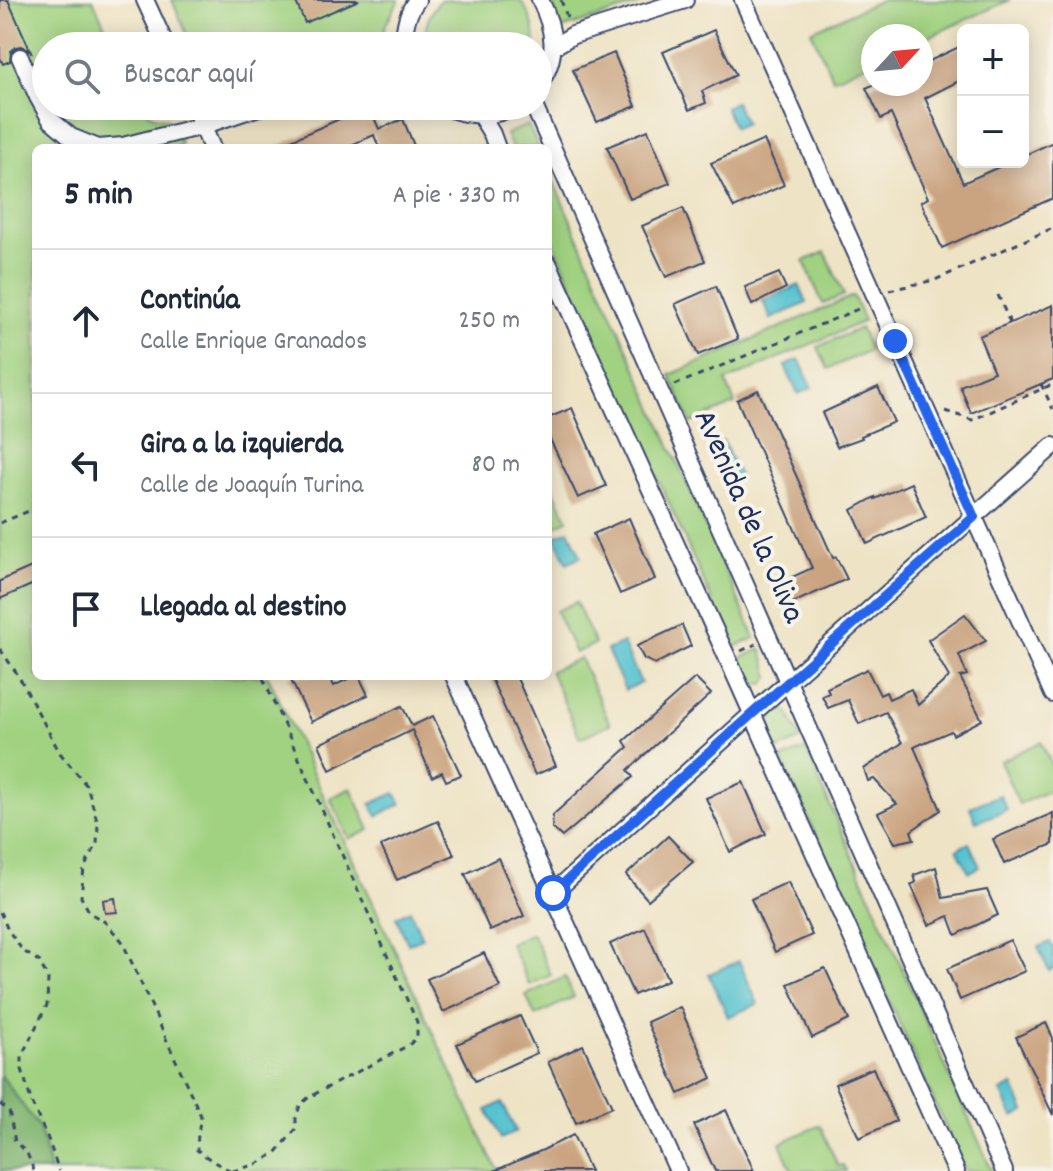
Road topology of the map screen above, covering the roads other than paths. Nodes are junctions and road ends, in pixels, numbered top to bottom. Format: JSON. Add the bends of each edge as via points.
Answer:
{"nodes":[{"id":1,"x":145,"y":0,"type":"edge"},
{"id":2,"x":417,"y":0,"type":"edge"},
{"id":3,"x":540,"y":0,"type":"edge"},
{"id":4,"x":685,"y":0,"type":"edge"},
{"id":5,"x":743,"y":0,"type":"edge"},
{"id":6,"x":160,"y":32,"type":"edge"},
{"id":7,"x":405,"y":32,"type":"edge"},
{"id":8,"x":551,"y":32,"type":"edge"},
{"id":9,"x":552,"y":38,"type":"edge"},
{"id":10,"x":553,"y":47,"type":"junction"},
{"id":11,"x":552,"y":52,"type":"edge"},
{"id":12,"x":20,"y":57,"type":"dead end"},
{"id":13,"x":32,"y":84,"type":"edge"},
{"id":14,"x":51,"y":120,"type":"edge"},
{"id":15,"x":200,"y":120,"type":"edge"},
{"id":16,"x":220,"y":120,"type":"edge"},
{"id":17,"x":483,"y":120,"type":"edge"},
{"id":18,"x":540,"y":120,"type":"edge"},
{"id":19,"x":202,"y":126,"type":"junction"},
{"id":20,"x":88,"y":144,"type":"edge"},
{"id":21,"x":131,"y":144,"type":"edge"},
{"id":22,"x":210,"y":144,"type":"edge"},
{"id":23,"x":495,"y":144,"type":"edge"},
{"id":24,"x":551,"y":144,"type":"edge"},
{"id":25,"x":552,"y":147,"type":"edge"},
{"id":26,"x":552,"y":272,"type":"edge"},
{"id":27,"x":1053,"y":446,"type":"edge"},
{"id":28,"x":974,"y":517,"type":"junction"},
{"id":29,"x":456,"y":680,"type":"edge"},
{"id":30,"x":790,"y":682,"type":"junction"},
{"id":31,"x":1053,"y":694,"type":"edge"},
{"id":32,"x":752,"y":714,"type":"junction"},
{"id":33,"x":553,"y":893,"type":"junction"},
{"id":34,"x":678,"y":1171,"type":"edge"},
{"id":35,"x":956,"y":1171,"type":"edge"},
{"id":36,"x":1004,"y":1171,"type":"edge"}],
"edges":[{"from":1,"to":6,"type":"street"},
{"from":2,"to":7,"type":"street"},
{"from":3,"to":8,"type":"street"},
{"from":4,"to":10,"type":"street","via":[[573,35]]},
{"from":5,"to":28,"type":"street","via":[[883,295]]},
{"from":9,"to":10,"type":"street"},
{"from":10,"to":11,"type":"street"},
{"from":12,"to":13,"type":"street"},
{"from":14,"to":20,"type":"street"},
{"from":15,"to":19,"type":"street"},
{"from":16,"to":19,"type":"street"},
{"from":17,"to":23,"type":"street"},
{"from":18,"to":24,"type":"street","name":"Avenida de la Oliva"},
{"from":19,"to":21,"type":"street"},
{"from":19,"to":22,"type":"street"},
{"from":25,"to":30,"type":"street","name":"Avenida de la Oliva"},
{"from":26,"to":32,"type":"street"},
{"from":27,"to":28,"type":"street"},
{"from":28,"to":30,"type":"street"},
{"from":28,"to":31,"type":"street"},
{"from":29,"to":33,"type":"street"},
{"from":30,"to":32,"type":"street"},
{"from":30,"to":36,"type":"street","name":"Avenida de la Oliva"},
{"from":32,"to":33,"type":"street"},
{"from":32,"to":35,"type":"street"},
{"from":33,"to":34,"type":"street"}]}
